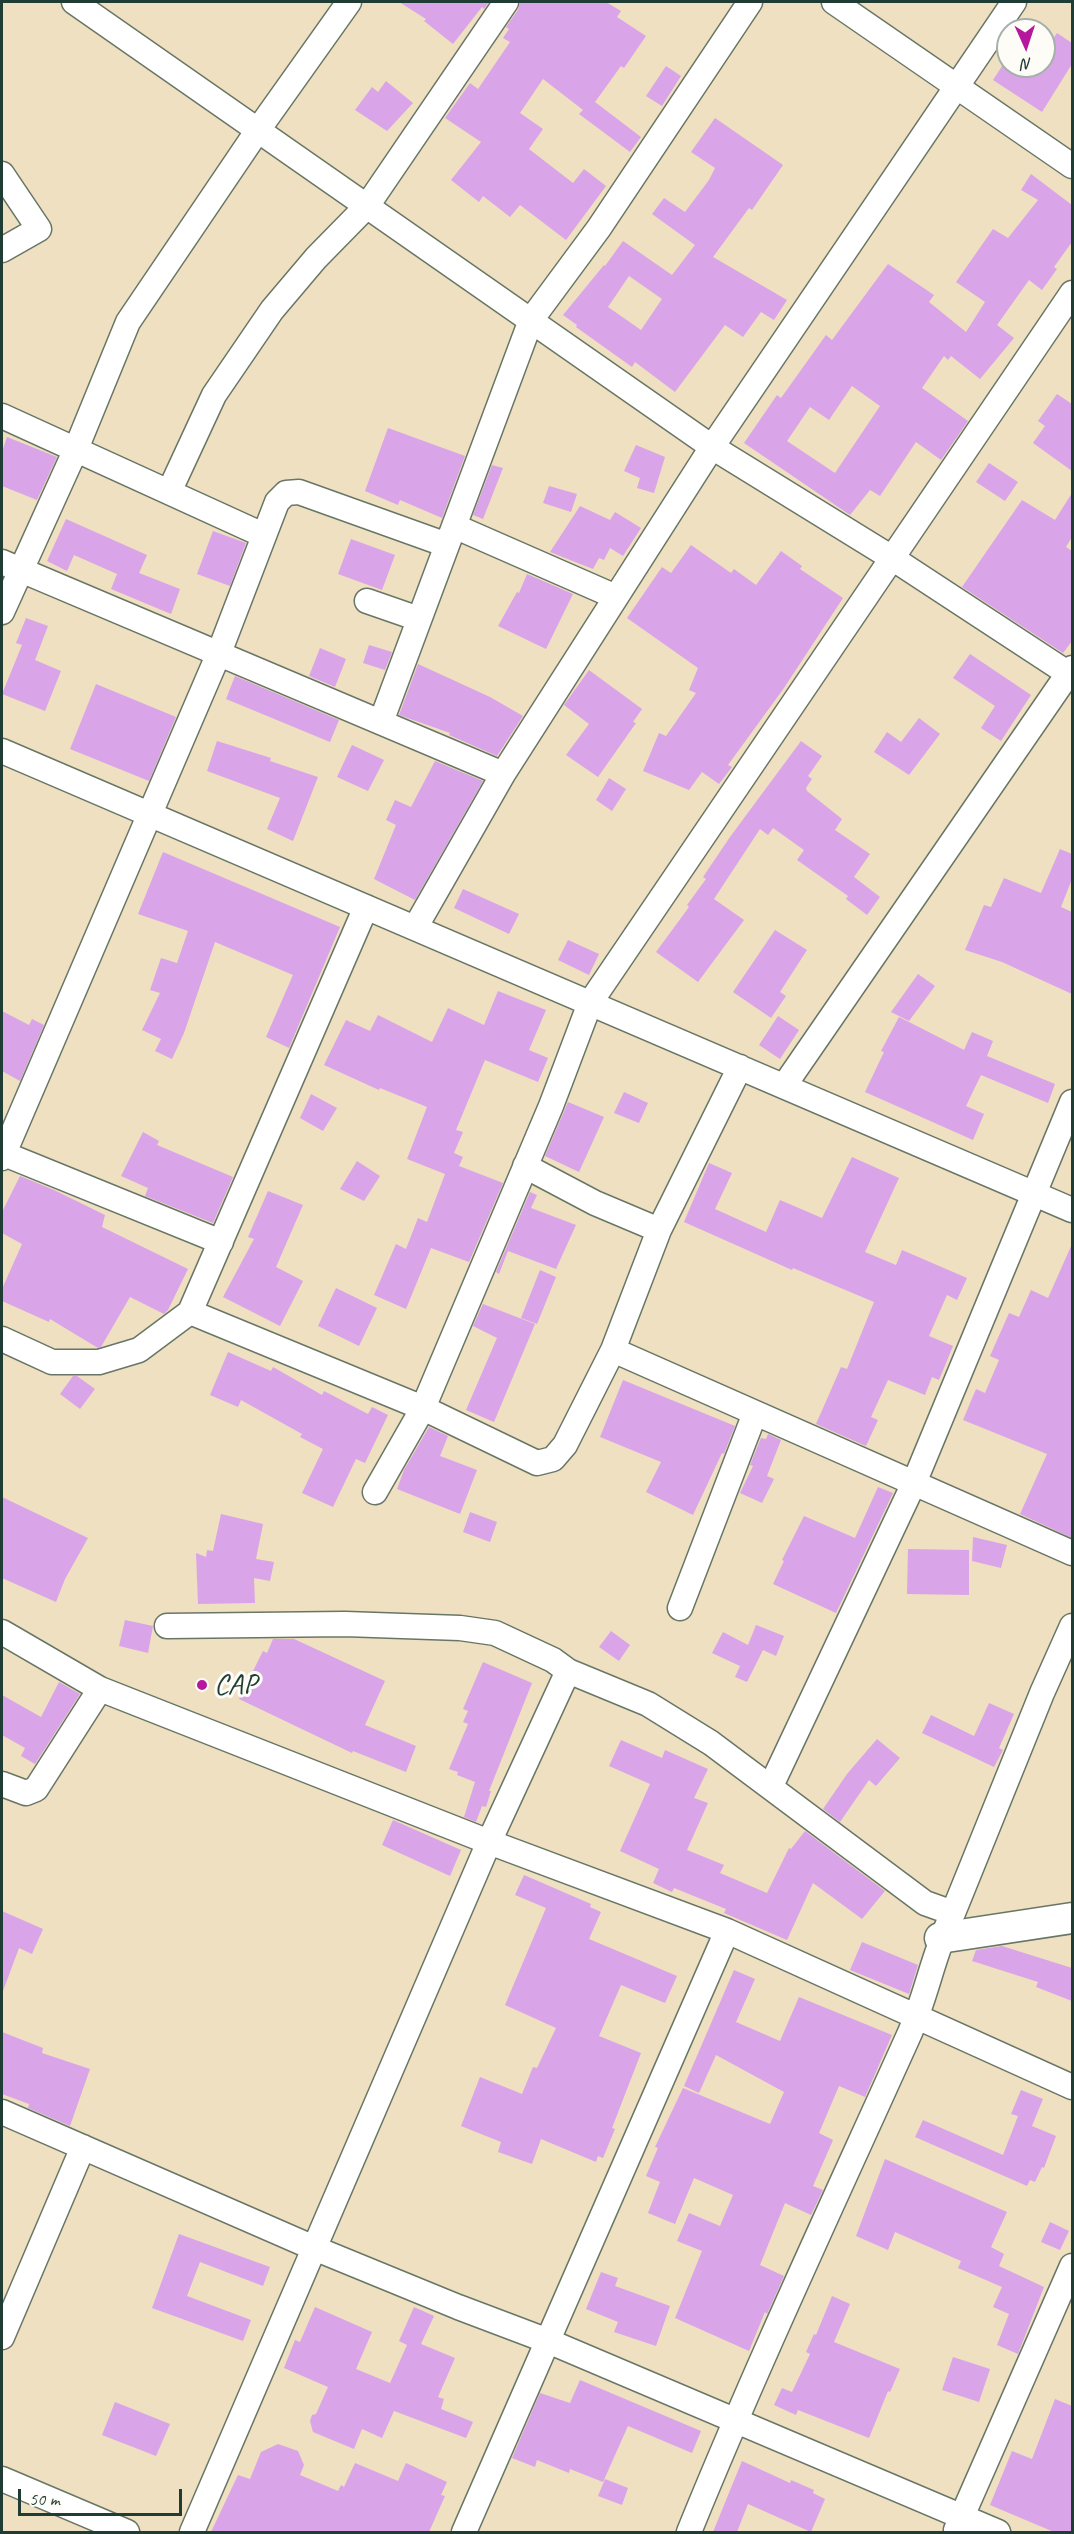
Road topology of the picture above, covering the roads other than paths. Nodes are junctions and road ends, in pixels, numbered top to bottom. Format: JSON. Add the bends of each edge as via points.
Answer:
{"nodes":[{"id":1,"x":74,"y":2,"type":"edge"},
{"id":2,"x":349,"y":2,"type":"edge"},
{"id":3,"x":506,"y":2,"type":"edge"},
{"id":4,"x":750,"y":2,"type":"edge"},
{"id":5,"x":834,"y":2,"type":"edge"},
{"id":6,"x":1014,"y":2,"type":"edge"},
{"id":7,"x":957,"y":86,"type":"junction"},
{"id":8,"x":258,"y":130,"type":"junction"},
{"id":9,"x":1072,"y":166,"type":"edge"},
{"id":10,"x":2,"y":174,"type":"edge"},
{"id":11,"x":368,"y":206,"type":"junction"},
{"id":12,"x":2,"y":250,"type":"edge"},
{"id":13,"x":1072,"y":293,"type":"edge"},
{"id":14,"x":531,"y":320,"type":"junction"},
{"id":15,"x":2,"y":417,"type":"edge"},
{"id":16,"x":712,"y":447,"type":"junction"},
{"id":17,"x":76,"y":449,"type":"junction"},
{"id":18,"x":169,"y":492,"type":"junction"},
{"id":19,"x":263,"y":535,"type":"junction"},
{"id":20,"x":451,"y":535,"type":"junction"},
{"id":21,"x":892,"y":558,"type":"junction"},
{"id":22,"x":10,"y":565,"type":"edge"},
{"id":23,"x":616,"y":597,"type":"junction"},
{"id":24,"x":367,"y":601,"type":"dead end"},
{"id":25,"x":2,"y":612,"type":"edge"},
{"id":26,"x":419,"y":619,"type":"junction"},
{"id":27,"x":219,"y":653,"type":"junction"},
{"id":28,"x":1071,"y":671,"type":"edge"},
{"id":29,"x":381,"y":722,"type":"junction"},
{"id":30,"x":2,"y":751,"type":"edge"},
{"id":31,"x":503,"y":774,"type":"junction"},
{"id":32,"x":149,"y":814,"type":"junction"},
{"id":33,"x":366,"y":907,"type":"junction"},
{"id":34,"x":415,"y":928,"type":"junction"},
{"id":35,"x":590,"y":1003,"type":"junction"},
{"id":36,"x":740,"y":1067,"type":"junction"},
{"id":37,"x":784,"y":1086,"type":"junction"},
{"id":38,"x":1072,"y":1102,"type":"edge"},
{"id":39,"x":2,"y":1155,"type":"edge"},
{"id":40,"x":525,"y":1166,"type":"junction"},
{"id":41,"x":1035,"y":1193,"type":"junction"},
{"id":42,"x":1072,"y":1210,"type":"edge"},
{"id":43,"x":659,"y":1230,"type":"junction"},
{"id":44,"x":220,"y":1242,"type":"junction"},
{"id":45,"x":190,"y":1312,"type":"junction"},
{"id":46,"x":2,"y":1339,"type":"edge"},
{"id":47,"x":613,"y":1350,"type":"junction"},
{"id":48,"x":423,"y":1408,"type":"junction"},
{"id":49,"x":755,"y":1413,"type":"junction"},
{"id":50,"x":914,"y":1483,"type":"junction"},
{"id":51,"x":375,"y":1492,"type":"dead end"},
{"id":52,"x":1072,"y":1552,"type":"edge"},
{"id":53,"x":680,"y":1608,"type":"dead end"},
{"id":54,"x":167,"y":1626,"type":"dead end"},
{"id":55,"x":1072,"y":1626,"type":"edge"},
{"id":56,"x":2,"y":1632,"type":"edge"},
{"id":57,"x":568,"y":1671,"type":"junction"},
{"id":58,"x":100,"y":1689,"type":"junction"},
{"id":59,"x":2,"y":1784,"type":"edge"},
{"id":60,"x":771,"y":1786,"type":"junction"},
{"id":61,"x":489,"y":1842,"type":"junction"},
{"id":62,"x":1072,"y":1918,"type":"edge"},
{"id":63,"x":947,"y":1925,"type":"junction"},
{"id":64,"x":727,"y":1930,"type":"junction"},
{"id":65,"x":917,"y":2017,"type":"junction"},
{"id":66,"x":1072,"y":2087,"type":"edge"},
{"id":67,"x":2,"y":2112,"type":"edge"},
{"id":68,"x":83,"y":2147,"type":"junction"},
{"id":69,"x":314,"y":2248,"type":"junction"},
{"id":70,"x":1072,"y":2266,"type":"edge"},
{"id":71,"x":2,"y":2337,"type":"edge"},
{"id":72,"x":548,"y":2341,"type":"junction"},
{"id":73,"x":734,"y":2420,"type":"junction"},
{"id":74,"x":2,"y":2479,"type":"edge"},
{"id":75,"x":959,"y":2525,"type":"edge"},
{"id":76,"x":127,"y":2532,"type":"edge"},
{"id":77,"x":192,"y":2532,"type":"edge"},
{"id":78,"x":464,"y":2532,"type":"edge"},
{"id":79,"x":689,"y":2532,"type":"edge"},
{"id":80,"x":998,"y":2532,"type":"edge"}],
"edges":[{"from":1,"to":8,"type":"street"},
{"from":2,"to":8,"type":"street"},
{"from":3,"to":11,"type":"street"},
{"from":4,"to":14,"type":"street","via":[[599,228]]},
{"from":5,"to":7,"type":"street"},
{"from":6,"to":7,"type":"street"},
{"from":7,"to":9,"type":"street"},
{"from":7,"to":16,"type":"street"},
{"from":8,"to":11,"type":"street"},
{"from":8,"to":17,"type":"street","via":[[128,322]]},
{"from":10,"to":12,"type":"street","via":[[39,229]]},
{"from":11,"to":14,"type":"street"},
{"from":11,"to":18,"type":"street","via":[[272,310],[214,395]]},
{"from":13,"to":21,"type":"street"},
{"from":14,"to":16,"type":"street"},
{"from":14,"to":20,"type":"street"},
{"from":15,"to":17,"type":"street"},
{"from":16,"to":21,"type":"street"},
{"from":16,"to":23,"type":"street"},
{"from":17,"to":18,"type":"street"},
{"from":17,"to":22,"type":"street"},
{"from":18,"to":19,"type":"street"},
{"from":19,"to":20,"type":"street","via":[[277,502],[286,494],[299,492]]},
{"from":19,"to":27,"type":"street"},
{"from":20,"to":23,"type":"street"},
{"from":20,"to":26,"type":"street"},
{"from":21,"to":28,"type":"street"},
{"from":21,"to":35,"type":"street"},
{"from":22,"to":25,"type":"street"},
{"from":22,"to":27,"type":"street"},
{"from":23,"to":31,"type":"street"},
{"from":24,"to":26,"type":"street"},
{"from":26,"to":29,"type":"street"},
{"from":27,"to":29,"type":"street"},
{"from":27,"to":32,"type":"street"},
{"from":28,"to":37,"type":"street"},
{"from":29,"to":31,"type":"street"},
{"from":30,"to":32,"type":"street"},
{"from":31,"to":34,"type":"street"},
{"from":32,"to":33,"type":"street"},
{"from":32,"to":39,"type":"street"},
{"from":33,"to":34,"type":"street"},
{"from":33,"to":44,"type":"street"},
{"from":34,"to":35,"type":"street"},
{"from":35,"to":36,"type":"street"},
{"from":35,"to":40,"type":"street"},
{"from":36,"to":37,"type":"street"},
{"from":36,"to":43,"type":"street"},
{"from":37,"to":41,"type":"street"},
{"from":38,"to":41,"type":"street"},
{"from":39,"to":44,"type":"street"},
{"from":40,"to":43,"type":"street","via":[[595,1203]]},
{"from":40,"to":48,"type":"street"},
{"from":41,"to":42,"type":"street"},
{"from":41,"to":50,"type":"street"},
{"from":43,"to":47,"type":"street"},
{"from":44,"to":45,"type":"street"},
{"from":45,"to":46,"type":"street","via":[[139,1350],[99,1362],[52,1362]]},
{"from":45,"to":48,"type":"street"},
{"from":47,"to":48,"type":"street","via":[[565,1445],[554,1459],[537,1463]]},
{"from":47,"to":49,"type":"street"},
{"from":48,"to":51,"type":"street"},
{"from":49,"to":50,"type":"street"},
{"from":49,"to":53,"type":"street"},
{"from":50,"to":52,"type":"street"},
{"from":50,"to":60,"type":"street"},
{"from":54,"to":57,"type":"street","via":[[345,1624],[478,1629],[514,1641]]},
{"from":55,"to":63,"type":"street"},
{"from":56,"to":58,"type":"street"},
{"from":57,"to":60,"type":"street","via":[[648,1704]]},
{"from":57,"to":61,"type":"street"},
{"from":58,"to":59,"type":"street","via":[[36,1790],[26,1793]]},
{"from":58,"to":61,"type":"street"},
{"from":60,"to":63,"type":"street","via":[[925,1903]]},
{"from":61,"to":64,"type":"street"},
{"from":61,"to":69,"type":"street"},
{"from":62,"to":63,"type":"street"},
{"from":63,"to":65,"type":"street"},
{"from":64,"to":65,"type":"street"},
{"from":64,"to":72,"type":"street"},
{"from":65,"to":66,"type":"street"},
{"from":65,"to":73,"type":"street"},
{"from":67,"to":68,"type":"street"},
{"from":68,"to":69,"type":"street"},
{"from":68,"to":71,"type":"street"},
{"from":69,"to":72,"type":"street"},
{"from":69,"to":77,"type":"street"},
{"from":70,"to":75,"type":"street"},
{"from":72,"to":73,"type":"street"},
{"from":72,"to":78,"type":"street"},
{"from":73,"to":75,"type":"street"},
{"from":73,"to":79,"type":"street"},
{"from":74,"to":76,"type":"street"},
{"from":75,"to":80,"type":"street"}]}
